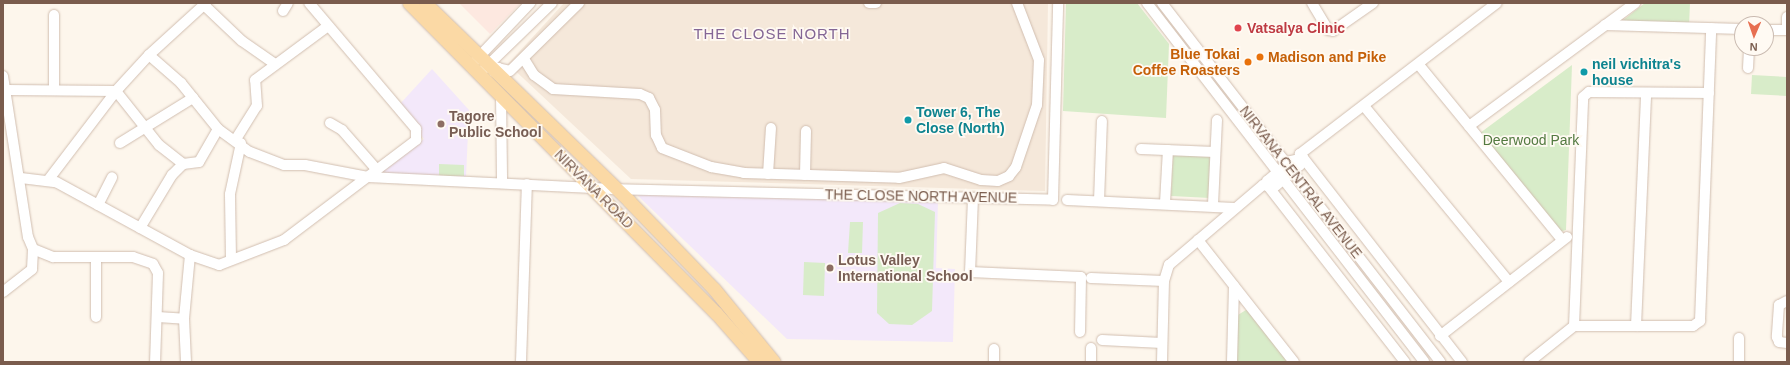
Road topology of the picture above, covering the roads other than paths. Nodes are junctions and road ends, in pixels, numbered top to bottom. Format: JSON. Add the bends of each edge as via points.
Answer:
{"nodes":[{"id":1,"x":309,"y":3,"type":"edge"},
{"id":2,"x":408,"y":3,"type":"edge"},
{"id":3,"x":425,"y":3,"type":"edge"},
{"id":4,"x":530,"y":3,"type":"edge"},
{"id":5,"x":552,"y":3,"type":"edge"},
{"id":6,"x":579,"y":3,"type":"edge"},
{"id":7,"x":869,"y":3,"type":"edge"},
{"id":8,"x":876,"y":3,"type":"edge"},
{"id":9,"x":1017,"y":3,"type":"edge"},
{"id":10,"x":1058,"y":3,"type":"edge"},
{"id":11,"x":1147,"y":3,"type":"edge"},
{"id":12,"x":1162,"y":3,"type":"edge"},
{"id":13,"x":1312,"y":3,"type":"edge"},
{"id":14,"x":1373,"y":3,"type":"edge"},
{"id":15,"x":1497,"y":3,"type":"edge"},
{"id":16,"x":1635,"y":3,"type":"edge"},
{"id":17,"x":205,"y":4,"type":"edge"},
{"id":18,"x":54,"y":15,"type":"dead end"},
{"id":19,"x":1787,"y":17,"type":"edge"},
{"id":20,"x":1606,"y":25,"type":"junction"},
{"id":21,"x":328,"y":26,"type":"junction"},
{"id":22,"x":1711,"y":28,"type":"junction"},
{"id":23,"x":1734,"y":29,"type":"edge"},
{"id":24,"x":1774,"y":30,"type":"edge"},
{"id":25,"x":1787,"y":30,"type":"edge"},
{"id":26,"x":148,"y":55,"type":"junction"},
{"id":27,"x":1749,"y":56,"type":"edge"},
{"id":28,"x":524,"y":59,"type":"junction"},
{"id":29,"x":275,"y":64,"type":"junction"},
{"id":30,"x":1419,"y":65,"type":"junction"},
{"id":31,"x":482,"y":67,"type":"junction"},
{"id":32,"x":1748,"y":68,"type":"dead end"},
{"id":33,"x":3,"y":76,"type":"edge"},
{"id":34,"x":7,"y":90,"type":"junction"},
{"id":35,"x":54,"y":90,"type":"junction"},
{"id":36,"x":116,"y":91,"type":"junction"},
{"id":37,"x":1708,"y":93,"type":"junction"},
{"id":38,"x":1646,"y":94,"type":"junction"},
{"id":39,"x":501,"y":95,"type":"junction"},
{"id":40,"x":193,"y":98,"type":"junction"},
{"id":41,"x":1364,"y":106,"type":"junction"},
{"id":42,"x":1217,"y":120,"type":"dead end"},
{"id":43,"x":1102,"y":121,"type":"dead end"},
{"id":44,"x":330,"y":123,"type":"dead end"},
{"id":45,"x":145,"y":126,"type":"junction"},
{"id":46,"x":1469,"y":126,"type":"junction"},
{"id":47,"x":771,"y":128,"type":"dead end"},
{"id":48,"x":218,"y":129,"type":"junction"},
{"id":49,"x":806,"y":131,"type":"dead end"},
{"id":50,"x":238,"y":141,"type":"junction"},
{"id":51,"x":120,"y":143,"type":"dead end"},
{"id":52,"x":1141,"y":149,"type":"dead end"},
{"id":53,"x":1168,"y":150,"type":"junction"},
{"id":54,"x":1215,"y":152,"type":"junction"},
{"id":55,"x":1303,"y":158,"type":"junction"},
{"id":56,"x":183,"y":164,"type":"junction"},
{"id":57,"x":1290,"y":168,"type":"junction"},
{"id":58,"x":377,"y":170,"type":"junction"},
{"id":59,"x":768,"y":174,"type":"junction"},
{"id":60,"x":805,"y":175,"type":"junction"},
{"id":61,"x":1281,"y":176,"type":"junction"},
{"id":62,"x":112,"y":177,"type":"dead end"},
{"id":63,"x":368,"y":177,"type":"junction"},
{"id":64,"x":21,"y":178,"type":"junction"},
{"id":65,"x":49,"y":179,"type":"junction"},
{"id":66,"x":502,"y":183,"type":"junction"},
{"id":67,"x":527,"y":184,"type":"junction"},
{"id":68,"x":1268,"y":186,"type":"junction"},
{"id":69,"x":592,"y":187,"type":"junction"},
{"id":70,"x":613,"y":189,"type":"junction"},
{"id":71,"x":973,"y":198,"type":"junction"},
{"id":72,"x":1067,"y":200,"type":"dead end"},
{"id":73,"x":1099,"y":201,"type":"junction"},
{"id":74,"x":1166,"y":203,"type":"junction"},
{"id":75,"x":98,"y":205,"type":"junction"},
{"id":76,"x":1213,"y":205,"type":"junction"},
{"id":77,"x":1235,"y":208,"type":"junction"},
{"id":78,"x":140,"y":228,"type":"junction"},
{"id":79,"x":1575,"y":232,"type":"junction"},
{"id":80,"x":1198,"y":240,"type":"junction"},
{"id":81,"x":1562,"y":240,"type":"junction"},
{"id":82,"x":33,"y":249,"type":"junction"},
{"id":83,"x":190,"y":255,"type":"junction"},
{"id":84,"x":96,"y":257,"type":"junction"},
{"id":85,"x":231,"y":259,"type":"junction"},
{"id":86,"x":1091,"y":278,"type":"dead end"},
{"id":87,"x":1164,"y":282,"type":"junction"},
{"id":88,"x":1509,"y":282,"type":"junction"},
{"id":89,"x":1234,"y":286,"type":"junction"},
{"id":90,"x":3,"y":292,"type":"edge"},
{"id":91,"x":1787,"y":301,"type":"edge"},
{"id":92,"x":96,"y":317,"type":"dead end"},
{"id":93,"x":158,"y":317,"type":"junction"},
{"id":94,"x":184,"y":319,"type":"junction"},
{"id":95,"x":1574,"y":326,"type":"junction"},
{"id":96,"x":1636,"y":326,"type":"junction"},
{"id":97,"x":1080,"y":332,"type":"dead end"},
{"id":98,"x":1440,"y":336,"type":"junction"},
{"id":99,"x":1739,"y":338,"type":"dead end"},
{"id":100,"x":1102,"y":340,"type":"dead end"},
{"id":101,"x":1162,"y":343,"type":"junction"},
{"id":102,"x":1787,"y":343,"type":"edge"},
{"id":103,"x":1091,"y":348,"type":"dead end"},
{"id":104,"x":994,"y":349,"type":"dead end"},
{"id":105,"x":155,"y":362,"type":"edge"},
{"id":106,"x":186,"y":362,"type":"edge"},
{"id":107,"x":521,"y":362,"type":"edge"},
{"id":108,"x":759,"y":362,"type":"edge"},
{"id":109,"x":774,"y":362,"type":"edge"},
{"id":110,"x":994,"y":362,"type":"edge"},
{"id":111,"x":1091,"y":362,"type":"edge"},
{"id":112,"x":1162,"y":362,"type":"edge"},
{"id":113,"x":1232,"y":362,"type":"edge"},
{"id":114,"x":1294,"y":362,"type":"edge"},
{"id":115,"x":1405,"y":362,"type":"edge"},
{"id":116,"x":1424,"y":362,"type":"edge"},
{"id":117,"x":1440,"y":362,"type":"edge"},
{"id":118,"x":1462,"y":362,"type":"edge"},
{"id":119,"x":1529,"y":362,"type":"edge"},
{"id":120,"x":1738,"y":362,"type":"edge"}],
"edges":[{"from":1,"to":21,"type":"street"},
{"from":2,"to":31,"type":"main road","name":"NIRVANA ROAD"},
{"from":3,"to":31,"type":"main road","name":"NIRVANA ROAD"},
{"from":4,"to":31,"type":"street"},
{"from":5,"to":31,"type":"street"},
{"from":6,"to":28,"type":"street"},
{"from":7,"to":8,"type":"street"},
{"from":9,"to":60,"type":"street","via":[[1039,60],[1037,105],[1016,166],[1009,176],[998,181],[981,180],[944,168],[898,178]]},
{"from":10,"to":71,"type":"street","name":"THE CLOSE NORTH AVENUE","via":[[1053,200]]},
{"from":11,"to":61,"type":"street","name":"NIRVANA CENTRAL AVENUE"},
{"from":12,"to":57,"type":"street","name":"NIRVANA CENTRAL AVENUE"},
{"from":13,"to":14,"type":"street","via":[[1328,30],[1333,32]]},
{"from":15,"to":30,"type":"street"},
{"from":16,"to":20,"type":"street"},
{"from":17,"to":26,"type":"street"},
{"from":17,"to":29,"type":"street","via":[[242,41]]},
{"from":18,"to":35,"type":"street"},
{"from":19,"to":25,"type":"street"},
{"from":20,"to":22,"type":"street"},
{"from":20,"to":46,"type":"street"},
{"from":21,"to":29,"type":"street"},
{"from":21,"to":58,"type":"street","via":[[376,79],[418,134],[416,140]]},
{"from":22,"to":23,"type":"street"},
{"from":22,"to":37,"type":"street"},
{"from":24,"to":25,"type":"street"},
{"from":26,"to":36,"type":"street"},
{"from":26,"to":40,"type":"street","via":[[182,83]]},
{"from":27,"to":32,"type":"street"},
{"from":28,"to":31,"type":"street","via":[[510,71]]},
{"from":28,"to":59,"type":"street","via":[[534,75],[553,89],[640,94],[648,98],[655,110],[658,142],[669,152],[711,167]]},
{"from":29,"to":50,"type":"street","via":[[255,80],[258,106]]},
{"from":30,"to":41,"type":"street"},
{"from":30,"to":46,"type":"street"},
{"from":31,"to":39,"type":"main road","name":"NIRVANA ROAD"},
{"from":31,"to":70,"type":"main road","name":"NIRVANA ROAD"},
{"from":33,"to":34,"type":"street"},
{"from":34,"to":35,"type":"street"},
{"from":34,"to":64,"type":"street"},
{"from":35,"to":36,"type":"street"},
{"from":36,"to":45,"type":"street"},
{"from":36,"to":65,"type":"street"},
{"from":37,"to":38,"type":"street"},
{"from":37,"to":96,"type":"street","via":[[1700,321],[1693,326]]},
{"from":38,"to":79,"type":"street","via":[[1589,92],[1583,97]]},
{"from":38,"to":96,"type":"street"},
{"from":39,"to":66,"type":"street"},
{"from":39,"to":69,"type":"main road","name":"NIRVANA ROAD"},
{"from":40,"to":45,"type":"street"},
{"from":40,"to":48,"type":"street"},
{"from":41,"to":55,"type":"street","via":[[1300,154]]},
{"from":41,"to":88,"type":"street"},
{"from":42,"to":54,"type":"street"},
{"from":43,"to":73,"type":"street"},
{"from":44,"to":58,"type":"street","via":[[342,130]]},
{"from":45,"to":51,"type":"street"},
{"from":45,"to":56,"type":"street","via":[[166,153]]},
{"from":46,"to":81,"type":"street"},
{"from":47,"to":59,"type":"street"},
{"from":48,"to":50,"type":"street","name":"THE CLOSE NORTH AVENUE"},
{"from":48,"to":56,"type":"street","via":[[198,162]]},
{"from":49,"to":60,"type":"street"},
{"from":50,"to":63,"type":"street","name":"THE CLOSE NORTH AVENUE","via":[[273,163]]},
{"from":50,"to":85,"type":"street","via":[[230,187]]},
{"from":52,"to":53,"type":"street"},
{"from":53,"to":54,"type":"street"},
{"from":53,"to":74,"type":"street"},
{"from":54,"to":76,"type":"street"},
{"from":55,"to":57,"type":"street"},
{"from":55,"to":98,"type":"street"},
{"from":56,"to":78,"type":"street","via":[[172,175]]},
{"from":57,"to":61,"type":"street"},
{"from":57,"to":117,"type":"street","name":"NIRVANA CENTRAL AVENUE"},
{"from":58,"to":63,"type":"street"},
{"from":59,"to":60,"type":"street"},
{"from":61,"to":68,"type":"street","via":[[1267,181]]},
{"from":61,"to":116,"type":"street","name":"NIRVANA CENTRAL AVENUE"},
{"from":62,"to":75,"type":"street"},
{"from":63,"to":66,"type":"street","name":"THE CLOSE NORTH AVENUE"},
{"from":63,"to":85,"type":"street","via":[[300,230]]},
{"from":64,"to":65,"type":"street"},
{"from":64,"to":82,"type":"street","via":[[28,237]]},
{"from":65,"to":75,"type":"street"},
{"from":66,"to":67,"type":"street","name":"THE CLOSE NORTH AVENUE"},
{"from":67,"to":69,"type":"street","name":"THE CLOSE NORTH AVENUE"},
{"from":67,"to":107,"type":"street"},
{"from":68,"to":77,"type":"street","via":[[1263,185]]},
{"from":68,"to":115,"type":"street"},
{"from":69,"to":70,"type":"street","name":"THE CLOSE NORTH AVENUE"},
{"from":69,"to":108,"type":"main road","name":"NIRVANA ROAD"},
{"from":70,"to":71,"type":"street","name":"THE CLOSE NORTH AVENUE"},
{"from":70,"to":109,"type":"main road","name":"NIRVANA ROAD","via":[[714,289]]},
{"from":71,"to":97,"type":"street","via":[[970,272],[1081,277]]},
{"from":72,"to":73,"type":"street"},
{"from":73,"to":74,"type":"street"},
{"from":74,"to":76,"type":"street"},
{"from":75,"to":78,"type":"street"},
{"from":76,"to":77,"type":"street"},
{"from":77,"to":80,"type":"street"},
{"from":78,"to":83,"type":"street"},
{"from":79,"to":81,"type":"street"},
{"from":79,"to":95,"type":"street"},
{"from":80,"to":87,"type":"street","via":[[1173,260]]},
{"from":80,"to":89,"type":"street"},
{"from":81,"to":88,"type":"street"},
{"from":82,"to":84,"type":"street","via":[[53,257]]},
{"from":82,"to":90,"type":"street","via":[[32,269]]},
{"from":83,"to":85,"type":"street","via":[[219,265]]},
{"from":83,"to":94,"type":"street"},
{"from":84,"to":92,"type":"street"},
{"from":84,"to":93,"type":"street","via":[[133,257],[153,264],[158,273]]},
{"from":86,"to":87,"type":"street"},
{"from":87,"to":101,"type":"street"},
{"from":88,"to":98,"type":"street"},
{"from":89,"to":113,"type":"street"},
{"from":89,"to":114,"type":"street"},
{"from":91,"to":102,"type":"street","via":[[1779,305],[1777,337],[1779,342]]},
{"from":93,"to":94,"type":"street"},
{"from":93,"to":105,"type":"street"},
{"from":94,"to":106,"type":"street"},
{"from":95,"to":96,"type":"street"},
{"from":95,"to":119,"type":"street"},
{"from":98,"to":118,"type":"street"},
{"from":99,"to":120,"type":"street"},
{"from":100,"to":101,"type":"street"},
{"from":101,"to":112,"type":"street"},
{"from":103,"to":111,"type":"street"},
{"from":104,"to":110,"type":"street"}]}
